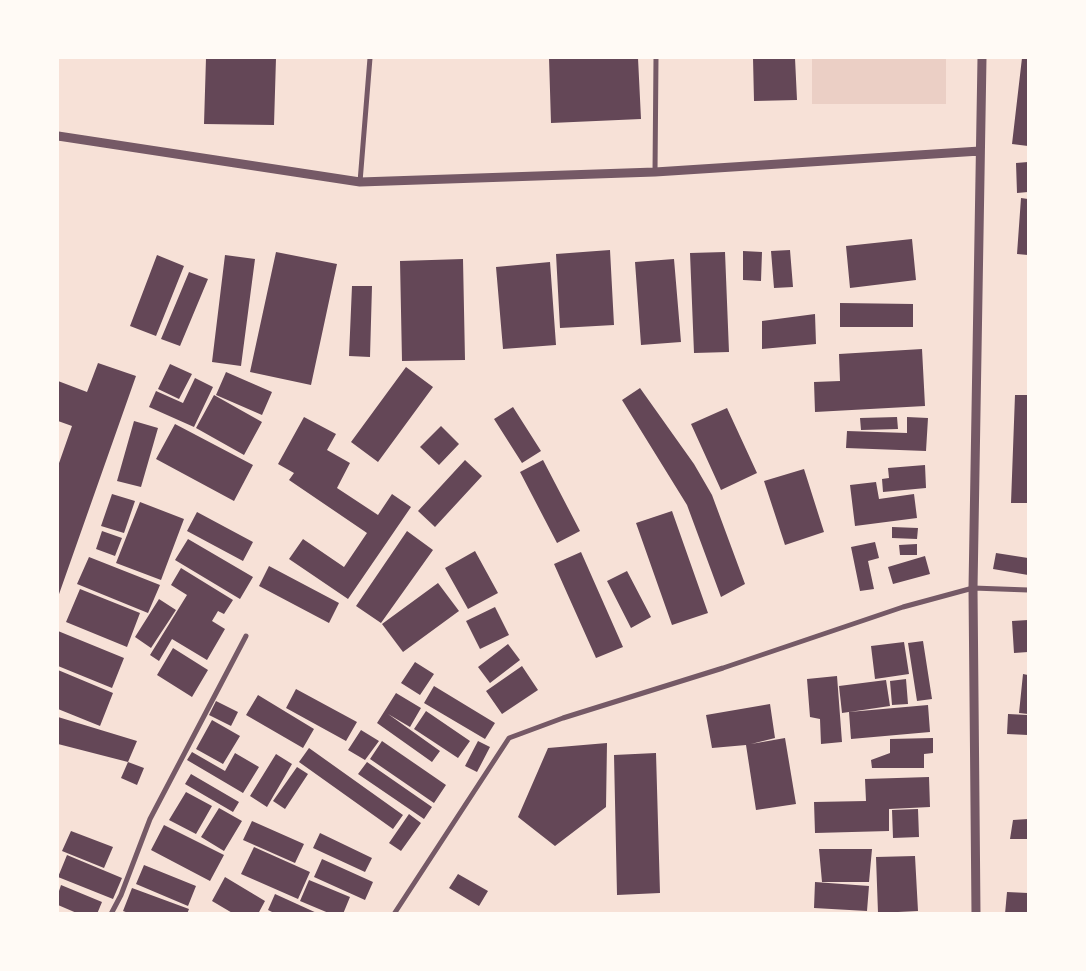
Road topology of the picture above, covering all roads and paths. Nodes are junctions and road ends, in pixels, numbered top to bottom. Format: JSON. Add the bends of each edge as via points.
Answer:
{"nodes":[{"id":1,"x":370,"y":58,"type":"edge"},
{"id":2,"x":656,"y":58,"type":"edge"},
{"id":3,"x":982,"y":58,"type":"edge"},
{"id":4,"x":58,"y":136,"type":"edge"},
{"id":5,"x":980,"y":151,"type":"junction"},
{"id":6,"x":656,"y":172,"type":"junction"},
{"id":7,"x":360,"y":182,"type":"junction"},
{"id":8,"x":973,"y":588,"type":"junction"},
{"id":9,"x":1028,"y":590,"type":"edge"},
{"id":10,"x":246,"y":636,"type":"dead end"},
{"id":11,"x":111,"y":914,"type":"edge"},
{"id":12,"x":394,"y":914,"type":"edge"},
{"id":13,"x":976,"y":914,"type":"edge"}],
"edges":[{"from":1,"to":7,"type":"street"},
{"from":2,"to":6,"type":"street"},
{"from":3,"to":5,"type":"street"},
{"from":4,"to":7,"type":"street"},
{"from":5,"to":6,"type":"street"},
{"from":5,"to":8,"type":"street"},
{"from":6,"to":7,"type":"street"},
{"from":8,"to":9,"type":"street"},
{"from":8,"to":12,"type":"street","via":[[903,607],[509,738]]},
{"from":8,"to":13,"type":"street"},
{"from":10,"to":11,"type":"street","via":[[150,819]]}]}
